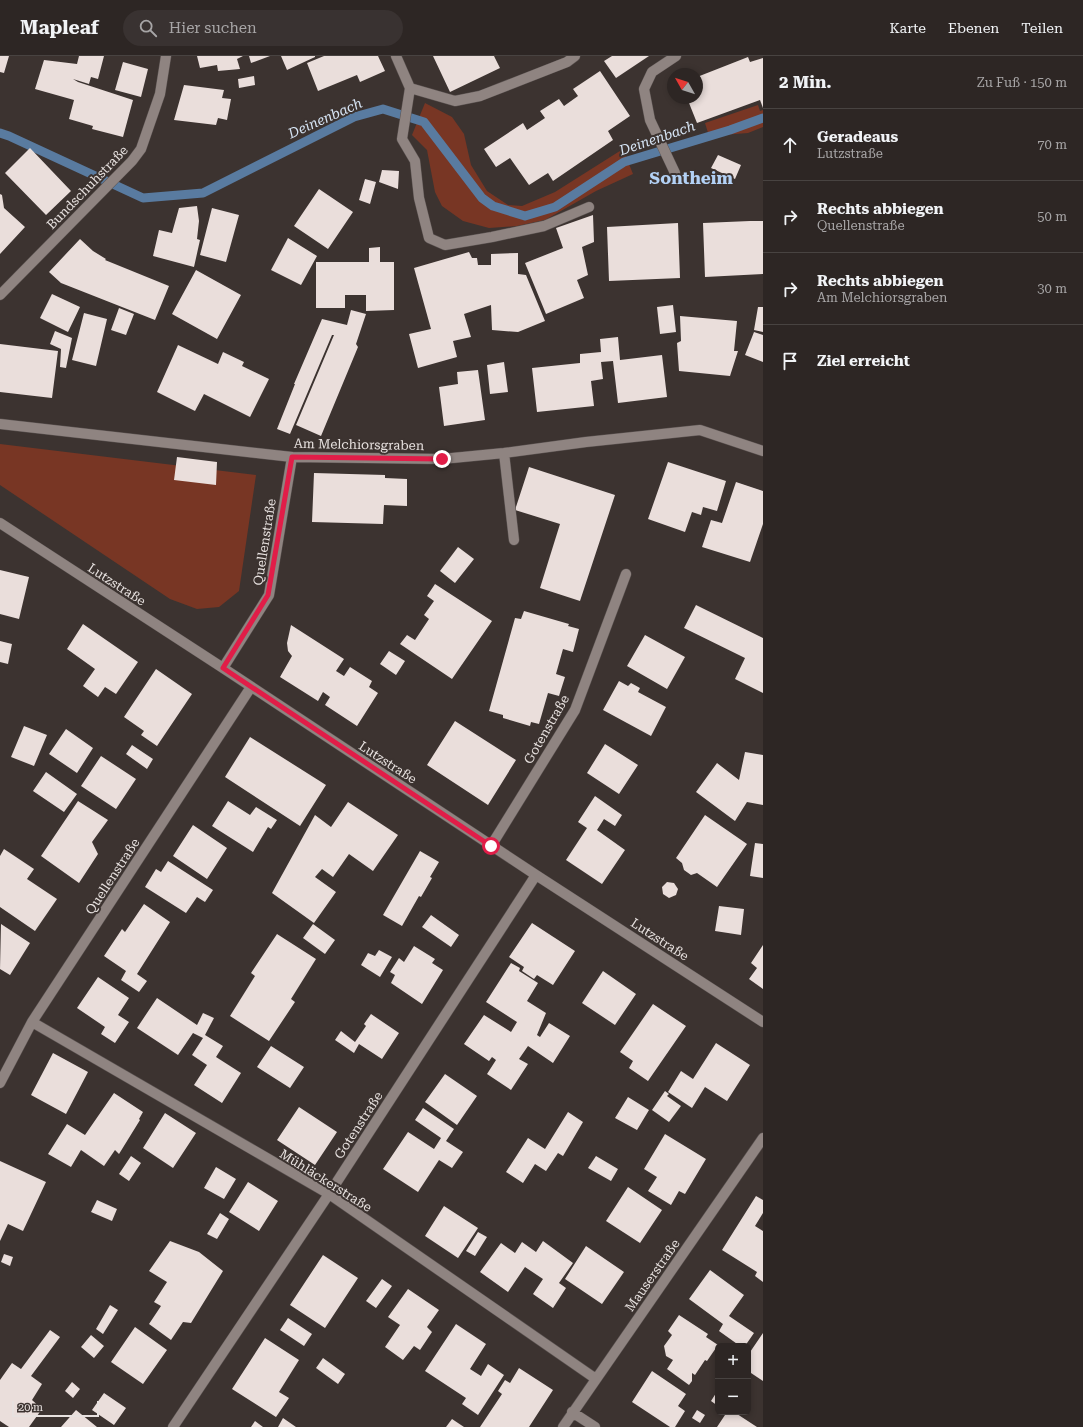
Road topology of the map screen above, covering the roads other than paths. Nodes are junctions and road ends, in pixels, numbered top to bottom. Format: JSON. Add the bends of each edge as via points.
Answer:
{"nodes":[{"id":1,"x":166,"y":56,"type":"edge"},
{"id":2,"x":396,"y":56,"type":"edge"},
{"id":3,"x":575,"y":56,"type":"edge"},
{"id":4,"x":676,"y":56,"type":"edge"},
{"id":5,"x":410,"y":88,"type":"junction"},
{"id":6,"x":675,"y":173,"type":"dead end"},
{"id":7,"x":589,"y":208,"type":"dead end"},
{"id":8,"x":0,"y":295,"type":"edge"},
{"id":9,"x":0,"y":424,"type":"edge"},
{"id":10,"x":763,"y":450,"type":"edge"},
{"id":11,"x":504,"y":453,"type":"junction"},
{"id":12,"x":292,"y":457,"type":"junction"},
{"id":13,"x":0,"y":523,"type":"edge"},
{"id":14,"x":514,"y":540,"type":"dead end"},
{"id":15,"x":626,"y":574,"type":"dead end"},
{"id":16,"x":223,"y":668,"type":"junction"},
{"id":17,"x":251,"y":687,"type":"junction"},
{"id":18,"x":491,"y":846,"type":"junction"},
{"id":19,"x":536,"y":875,"type":"junction"},
{"id":20,"x":32,"y":1022,"type":"junction"},
{"id":21,"x":763,"y":1022,"type":"edge"},
{"id":22,"x":0,"y":1083,"type":"edge"},
{"id":23,"x":763,"y":1138,"type":"edge"},
{"id":24,"x":329,"y":1194,"type":"junction"},
{"id":25,"x":596,"y":1379,"type":"junction"},
{"id":26,"x":572,"y":1412,"type":"junction"},
{"id":27,"x":173,"y":1427,"type":"edge"},
{"id":28,"x":562,"y":1427,"type":"edge"},
{"id":29,"x":595,"y":1427,"type":"edge"}],
"edges":[{"from":1,"to":8,"type":"street","name":"Bundschuhstraße","via":[[160,94],[141,149]]},
{"from":2,"to":5,"type":"street"},
{"from":3,"to":5,"type":"street","via":[[567,62],[480,96],[456,101]]},
{"from":4,"to":6,"type":"street","via":[[652,72],[644,89],[650,120]]},
{"from":5,"to":7,"type":"street","via":[[402,139],[415,161],[419,198],[429,238],[445,245],[492,237],[544,226]]},
{"from":9,"to":12,"type":"street","name":"Am Melchiorsgraben"},
{"from":10,"to":11,"type":"street","name":"Am Melchiorsgraben","via":[[700,430]]},
{"from":11,"to":12,"type":"street","name":"Am Melchiorsgraben","via":[[442,459]]},
{"from":11,"to":14,"type":"street"},
{"from":12,"to":16,"type":"street","name":"Quellenstraße","via":[[268,595]]},
{"from":13,"to":16,"type":"street","name":"Lutzstraße"},
{"from":15,"to":18,"type":"street","name":"Gotenstraße","via":[[575,710]]},
{"from":16,"to":17,"type":"street","name":"Lutzstraße"},
{"from":17,"to":18,"type":"street","name":"Lutzstraße"},
{"from":17,"to":20,"type":"street","name":"Quellenstraße"},
{"from":18,"to":19,"type":"street","name":"Lutzstraße"},
{"from":19,"to":21,"type":"street","name":"Lutzstraße"},
{"from":19,"to":24,"type":"street","name":"Gotenstraße"},
{"from":20,"to":22,"type":"street","name":"Quellenstraße"},
{"from":20,"to":24,"type":"street","name":"Mühläckerstraße"},
{"from":23,"to":25,"type":"street","name":"Mauserstraße"},
{"from":24,"to":25,"type":"street","name":"Mühläckerstraße"},
{"from":24,"to":27,"type":"street","name":"Gotenstraße"},
{"from":25,"to":26,"type":"street","name":"Mauserstraße"},
{"from":26,"to":28,"type":"street","name":"Mauserstraße"},
{"from":26,"to":29,"type":"street"}]}
